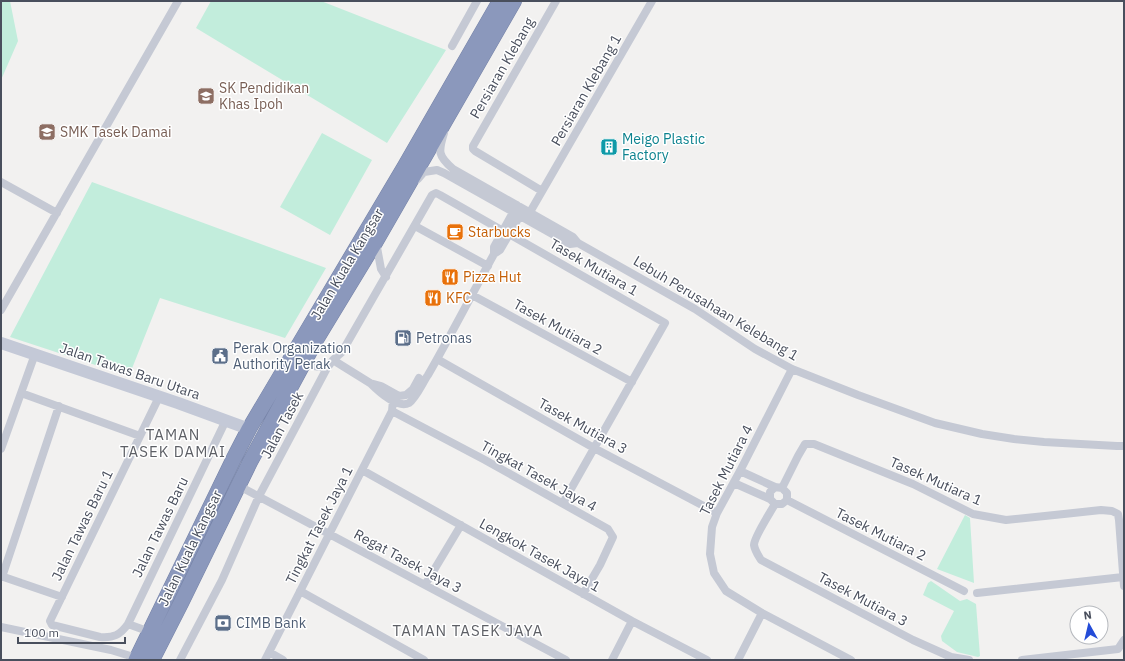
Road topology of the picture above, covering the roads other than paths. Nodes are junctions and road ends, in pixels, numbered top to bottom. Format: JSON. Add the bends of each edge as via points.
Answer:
{"nodes":[{"id":1,"x":178,"y":1,"type":"edge"},
{"id":2,"x":477,"y":1,"type":"edge"},
{"id":3,"x":500,"y":1,"type":"edge"},
{"id":4,"x":514,"y":1,"type":"edge"},
{"id":5,"x":556,"y":1,"type":"edge"},
{"id":6,"x":652,"y":1,"type":"edge"},
{"id":7,"x":452,"y":46,"type":"dead end"},
{"id":8,"x":456,"y":101,"type":"junction"},
{"id":9,"x":1,"y":182,"type":"edge"},
{"id":10,"x":542,"y":191,"type":"junction"},
{"id":11,"x":436,"y":193,"type":"joint"},
{"id":12,"x":398,"y":203,"type":"junction"},
{"id":13,"x":522,"y":212,"type":"junction"},
{"id":14,"x":57,"y":213,"type":"junction"},
{"id":15,"x":415,"y":226,"type":"junction"},
{"id":16,"x":506,"y":232,"type":"junction"},
{"id":17,"x":376,"y":241,"type":"junction"},
{"id":18,"x":488,"y":266,"type":"junction"},
{"id":19,"x":386,"y":276,"type":"junction"},
{"id":20,"x":472,"y":295,"type":"junction"},
{"id":21,"x":1,"y":310,"type":"edge"},
{"id":22,"x":317,"y":338,"type":"junction"},
{"id":23,"x":1,"y":343,"type":"edge"},
{"id":24,"x":35,"y":354,"type":"junction"},
{"id":25,"x":437,"y":359,"type":"junction"},
{"id":26,"x":333,"y":360,"type":"junction"},
{"id":27,"x":302,"y":366,"type":"junction"},
{"id":28,"x":327,"y":368,"type":"junction"},
{"id":29,"x":792,"y":369,"type":"junction"},
{"id":30,"x":632,"y":382,"type":"junction"},
{"id":31,"x":370,"y":383,"type":"junction"},
{"id":32,"x":21,"y":393,"type":"junction"},
{"id":33,"x":159,"y":397,"type":"junction"},
{"id":34,"x":393,"y":400,"type":"junction"},
{"id":35,"x":59,"y":406,"type":"junction"},
{"id":36,"x":392,"y":411,"type":"junction"},
{"id":37,"x":226,"y":420,"type":"junction"},
{"id":38,"x":249,"y":429,"type":"junction"},
{"id":39,"x":140,"y":436,"type":"junction"},
{"id":40,"x":1124,"y":446,"type":"edge"},
{"id":41,"x":594,"y":448,"type":"junction"},
{"id":42,"x":1,"y":449,"type":"edge"},
{"id":43,"x":234,"y":458,"type":"junction"},
{"id":44,"x":250,"y":462,"type":"junction"},
{"id":45,"x":362,"y":470,"type":"junction"},
{"id":46,"x":740,"y":471,"type":"junction"},
{"id":47,"x":734,"y":483,"type":"junction"},
{"id":48,"x":239,"y":486,"type":"junction"},
{"id":49,"x":779,"y":488,"type":"junction"},
{"id":50,"x":259,"y":496,"type":"junction"},
{"id":51,"x":787,"y":500,"type":"junction"},
{"id":52,"x":772,"y":502,"type":"junction"},
{"id":53,"x":563,"y":503,"type":"junction"},
{"id":54,"x":717,"y":513,"type":"junction"},
{"id":55,"x":461,"y":525,"type":"junction"},
{"id":56,"x":329,"y":534,"type":"junction"},
{"id":57,"x":183,"y":564,"type":"junction"},
{"id":58,"x":1,"y":577,"type":"edge"},
{"id":59,"x":1123,"y":577,"type":"edge"},
{"id":60,"x":425,"y":585,"type":"junction"},
{"id":61,"x":1124,"y":586,"type":"edge"},
{"id":62,"x":300,"y":591,"type":"junction"},
{"id":63,"x":964,"y":591,"type":"dead end"},
{"id":64,"x":977,"y":592,"type":"dead end"},
{"id":65,"x":583,"y":594,"type":"junction"},
{"id":66,"x":62,"y":597,"type":"junction"},
{"id":67,"x":762,"y":613,"type":"junction"},
{"id":68,"x":50,"y":621,"type":"joint"},
{"id":69,"x":632,"y":621,"type":"junction"},
{"id":70,"x":128,"y":624,"type":"junction"},
{"id":71,"x":1,"y":627,"type":"edge"},
{"id":72,"x":150,"y":632,"type":"junction"},
{"id":73,"x":1124,"y":640,"type":"edge"},
{"id":74,"x":269,"y":652,"type":"junction"},
{"id":75,"x":136,"y":659,"type":"edge"},
{"id":76,"x":152,"y":660,"type":"edge"},
{"id":77,"x":180,"y":660,"type":"edge"},
{"id":78,"x":265,"y":660,"type":"edge"},
{"id":79,"x":283,"y":660,"type":"edge"},
{"id":80,"x":424,"y":660,"type":"edge"},
{"id":81,"x":566,"y":660,"type":"edge"},
{"id":82,"x":612,"y":660,"type":"edge"},
{"id":83,"x":707,"y":660,"type":"edge"},
{"id":84,"x":738,"y":660,"type":"edge"},
{"id":85,"x":851,"y":660,"type":"edge"},
{"id":86,"x":969,"y":660,"type":"edge"},
{"id":87,"x":1022,"y":660,"type":"edge"}],
"edges":[{"from":1,"to":14,"type":"street"},
{"from":2,"to":7,"type":"street"},
{"from":3,"to":38,"type":"highway","name":"Jalan Kuala Kangsar"},
{"from":4,"to":8,"type":"highway","name":"Jalan Kuala Kangsar"},
{"from":5,"to":10,"type":"street","name":"Persiaran Klebang","via":[[473,146],[475,151],[487,159]]},
{"from":6,"to":10,"type":"street","name":"Persiaran Klebang 1"},
{"from":8,"to":12,"type":"highway","name":"Jalan Kuala Kangsar"},
{"from":8,"to":13,"type":"street","name":"Lebuh Perusahaan Kelebang 1","via":[[455,112],[440,147],[444,162]]},
{"from":9,"to":14,"type":"street"},
{"from":10,"to":13,"type":"street","name":"Persiaran Klebang 1"},
{"from":11,"to":15,"type":"street","name":"Jalan Tasek","via":[[432,195]]},
{"from":11,"to":16,"type":"street","name":"Tasek Mutiara 1"},
{"from":12,"to":13,"type":"street","name":"Lebuh Perusahaan Kelebang 1","via":[[406,200],[419,176],[424,172],[437,170]]},
{"from":12,"to":17,"type":"highway","name":"Jalan Kuala Kangsar"},
{"from":13,"to":16,"type":"street","name":"Persiaran Klebang 1"},
{"from":13,"to":29,"type":"street","name":"Lebuh Perusahaan Kelebang 1","via":[[570,244],[578,244],[695,309],[755,350]]},
{"from":14,"to":21,"type":"street"},
{"from":15,"to":18,"type":"street"},
{"from":15,"to":19,"type":"street","name":"Jalan Tasek"},
{"from":16,"to":18,"type":"street","name":"Persiaran Klebang 1","via":[[500,250],[494,254]]},
{"from":16,"to":30,"type":"street","name":"Tasek Mutiara 1","via":[[665,323]]},
{"from":17,"to":19,"type":"street","via":[[381,270]]},
{"from":17,"to":22,"type":"highway","name":"Jalan Kuala Kangsar"},
{"from":18,"to":20,"type":"street"},
{"from":19,"to":26,"type":"street","name":"Jalan Tasek","via":[[342,352]]},
{"from":20,"to":25,"type":"street"},
{"from":20,"to":30,"type":"street","name":"Tasek Mutiara 2"},
{"from":22,"to":27,"type":"highway","name":"Jalan Kuala Kangsar"},
{"from":22,"to":38,"type":"highway","via":[[310,342],[263,424],[258,428]]},
{"from":23,"to":24,"type":"street","name":"Jalan Tawas Baru Utara"},
{"from":24,"to":32,"type":"street"},
{"from":24,"to":33,"type":"street","name":"Jalan Tawas Baru Utara"},
{"from":25,"to":31,"type":"street","via":[[422,373],[413,389],[406,395],[399,396]]},
{"from":25,"to":34,"type":"street","via":[[415,397],[408,403],[401,404]]},
{"from":25,"to":41,"type":"street","name":"Tasek Mutiara 3"},
{"from":26,"to":28,"type":"street","name":"Jalan Tasek"},
{"from":26,"to":31,"type":"street"},
{"from":27,"to":28,"type":"street"},
{"from":27,"to":44,"type":"highway","name":"Jalan Kuala Kangsar"},
{"from":28,"to":50,"type":"street","name":"Jalan Tasek"},
{"from":29,"to":40,"type":"street","name":"Lebuh Perusahaan Kelebang 1","via":[[858,396],[943,425],[1014,439]]},
{"from":29,"to":46,"type":"street","name":"Tasek Mutiara 4"},
{"from":30,"to":41,"type":"street"},
{"from":31,"to":34,"type":"street"},
{"from":32,"to":35,"type":"street"},
{"from":32,"to":42,"type":"street"},
{"from":33,"to":37,"type":"street","name":"Jalan Tawas Baru Utara"},
{"from":33,"to":39,"type":"street","name":"Jalan Tawas Baru 1"},
{"from":34,"to":36,"type":"street","name":"Tingkat Tasek Jaya 1"},
{"from":35,"to":39,"type":"street"},
{"from":35,"to":58,"type":"street"},
{"from":36,"to":45,"type":"street","name":"Tingkat Tasek Jaya 1"},
{"from":36,"to":53,"type":"street","name":"Tingkat Tasek Jaya 4"},
{"from":37,"to":38,"type":"street","name":"Jalan Tawas Baru Utara"},
{"from":37,"to":70,"type":"street","name":"Jalan Tawas Baru"},
{"from":38,"to":43,"type":"highway","name":"Jalan Kuala Kangsar"},
{"from":38,"to":44,"type":"highway","via":[[253,437]]},
{"from":39,"to":66,"type":"street","name":"Jalan Tawas Baru 1"},
{"from":41,"to":53,"type":"street"},
{"from":41,"to":54,"type":"street","name":"Tasek Mutiara 3"},
{"from":43,"to":48,"type":"highway","via":[[233,472]]},
{"from":43,"to":57,"type":"highway","name":"Jalan Kuala Kangsar"},
{"from":44,"to":48,"type":"highway","name":"Jalan Kuala Kangsar"},
{"from":45,"to":55,"type":"street","name":"Lengkok Tasek Jaya 1"},
{"from":45,"to":56,"type":"street","name":"Tingkat Tasek Jaya 1"},
{"from":46,"to":47,"type":"street","name":"Tasek Mutiara 4"},
{"from":46,"to":49,"type":"street"},
{"from":47,"to":52,"type":"street"},
{"from":47,"to":54,"type":"street","name":"Tasek Mutiara 4"},
{"from":48,"to":50,"type":"street","name":"Regat Tasek Jaya 3"},
{"from":48,"to":57,"type":"highway","via":[[232,488],[222,498],[195,553]]},
{"from":48,"to":76,"type":"highway","name":"Jalan Kuala Kangsar"},
{"from":49,"to":51,"type":"street","via":[[787,493]]},
{"from":49,"to":52,"type":"street","via":[[770,492]]},
{"from":49,"to":59,"type":"street","name":"Tasek Mutiara 1","via":[[805,444],[814,444],[913,484],[973,514],[1006,520],[1112,511],[1118,514]]},
{"from":50,"to":56,"type":"street","name":"Regat Tasek Jaya 3"},
{"from":50,"to":77,"type":"street","name":"Jalan Tasek","via":[[222,580]]},
{"from":51,"to":52,"type":"street","via":[[782,504]]},
{"from":51,"to":63,"type":"street","name":"Tasek Mutiara 2"},
{"from":52,"to":86,"type":"street","name":"Tasek Mutiara 3","via":[[754,544],[761,560],[913,640],[951,658]]},
{"from":53,"to":65,"type":"street","name":"Tingkat Tasek Jaya 4","via":[[608,529],[613,537]]},
{"from":54,"to":67,"type":"street","name":"Tasek Mutiara 4","via":[[712,527],[710,554],[714,573],[726,591]]},
{"from":55,"to":60,"type":"street"},
{"from":55,"to":65,"type":"street","name":"Lengkok Tasek Jaya 1"},
{"from":56,"to":60,"type":"street","name":"Regat Tasek Jaya 3"},
{"from":56,"to":62,"type":"street","name":"Tingkat Tasek Jaya 1"},
{"from":57,"to":72,"type":"highway","name":"Jalan Kuala Kangsar"},
{"from":58,"to":66,"type":"street"},
{"from":59,"to":61,"type":"street"},
{"from":59,"to":64,"type":"street"},
{"from":60,"to":81,"type":"street","name":"Regat Tasek Jaya 3"},
{"from":62,"to":74,"type":"street","name":"Tingkat Tasek Jaya 1"},
{"from":62,"to":80,"type":"street"},
{"from":65,"to":69,"type":"street","name":"Lengkok Tasek Jaya 1"},
{"from":66,"to":68,"type":"street","name":"Jalan Tawas Baru 1"},
{"from":67,"to":84,"type":"street"},
{"from":67,"to":85,"type":"street","name":"Tasek Mutiara 4"},
{"from":68,"to":70,"type":"street","name":"Jalan Tawas Baru","via":[[56,627],[107,638],[123,631]]},
{"from":69,"to":82,"type":"street"},
{"from":69,"to":83,"type":"street","name":"Lengkok Tasek Jaya 1"},
{"from":70,"to":72,"type":"street"},
{"from":71,"to":75,"type":"street","via":[[111,650]]},
{"from":72,"to":75,"type":"highway","name":"Jalan Kuala Kangsar"},
{"from":73,"to":87,"type":"street","via":[[1118,649]]},
{"from":74,"to":78,"type":"street","name":"Tingkat Tasek Jaya 1"},
{"from":74,"to":79,"type":"street"}]}
